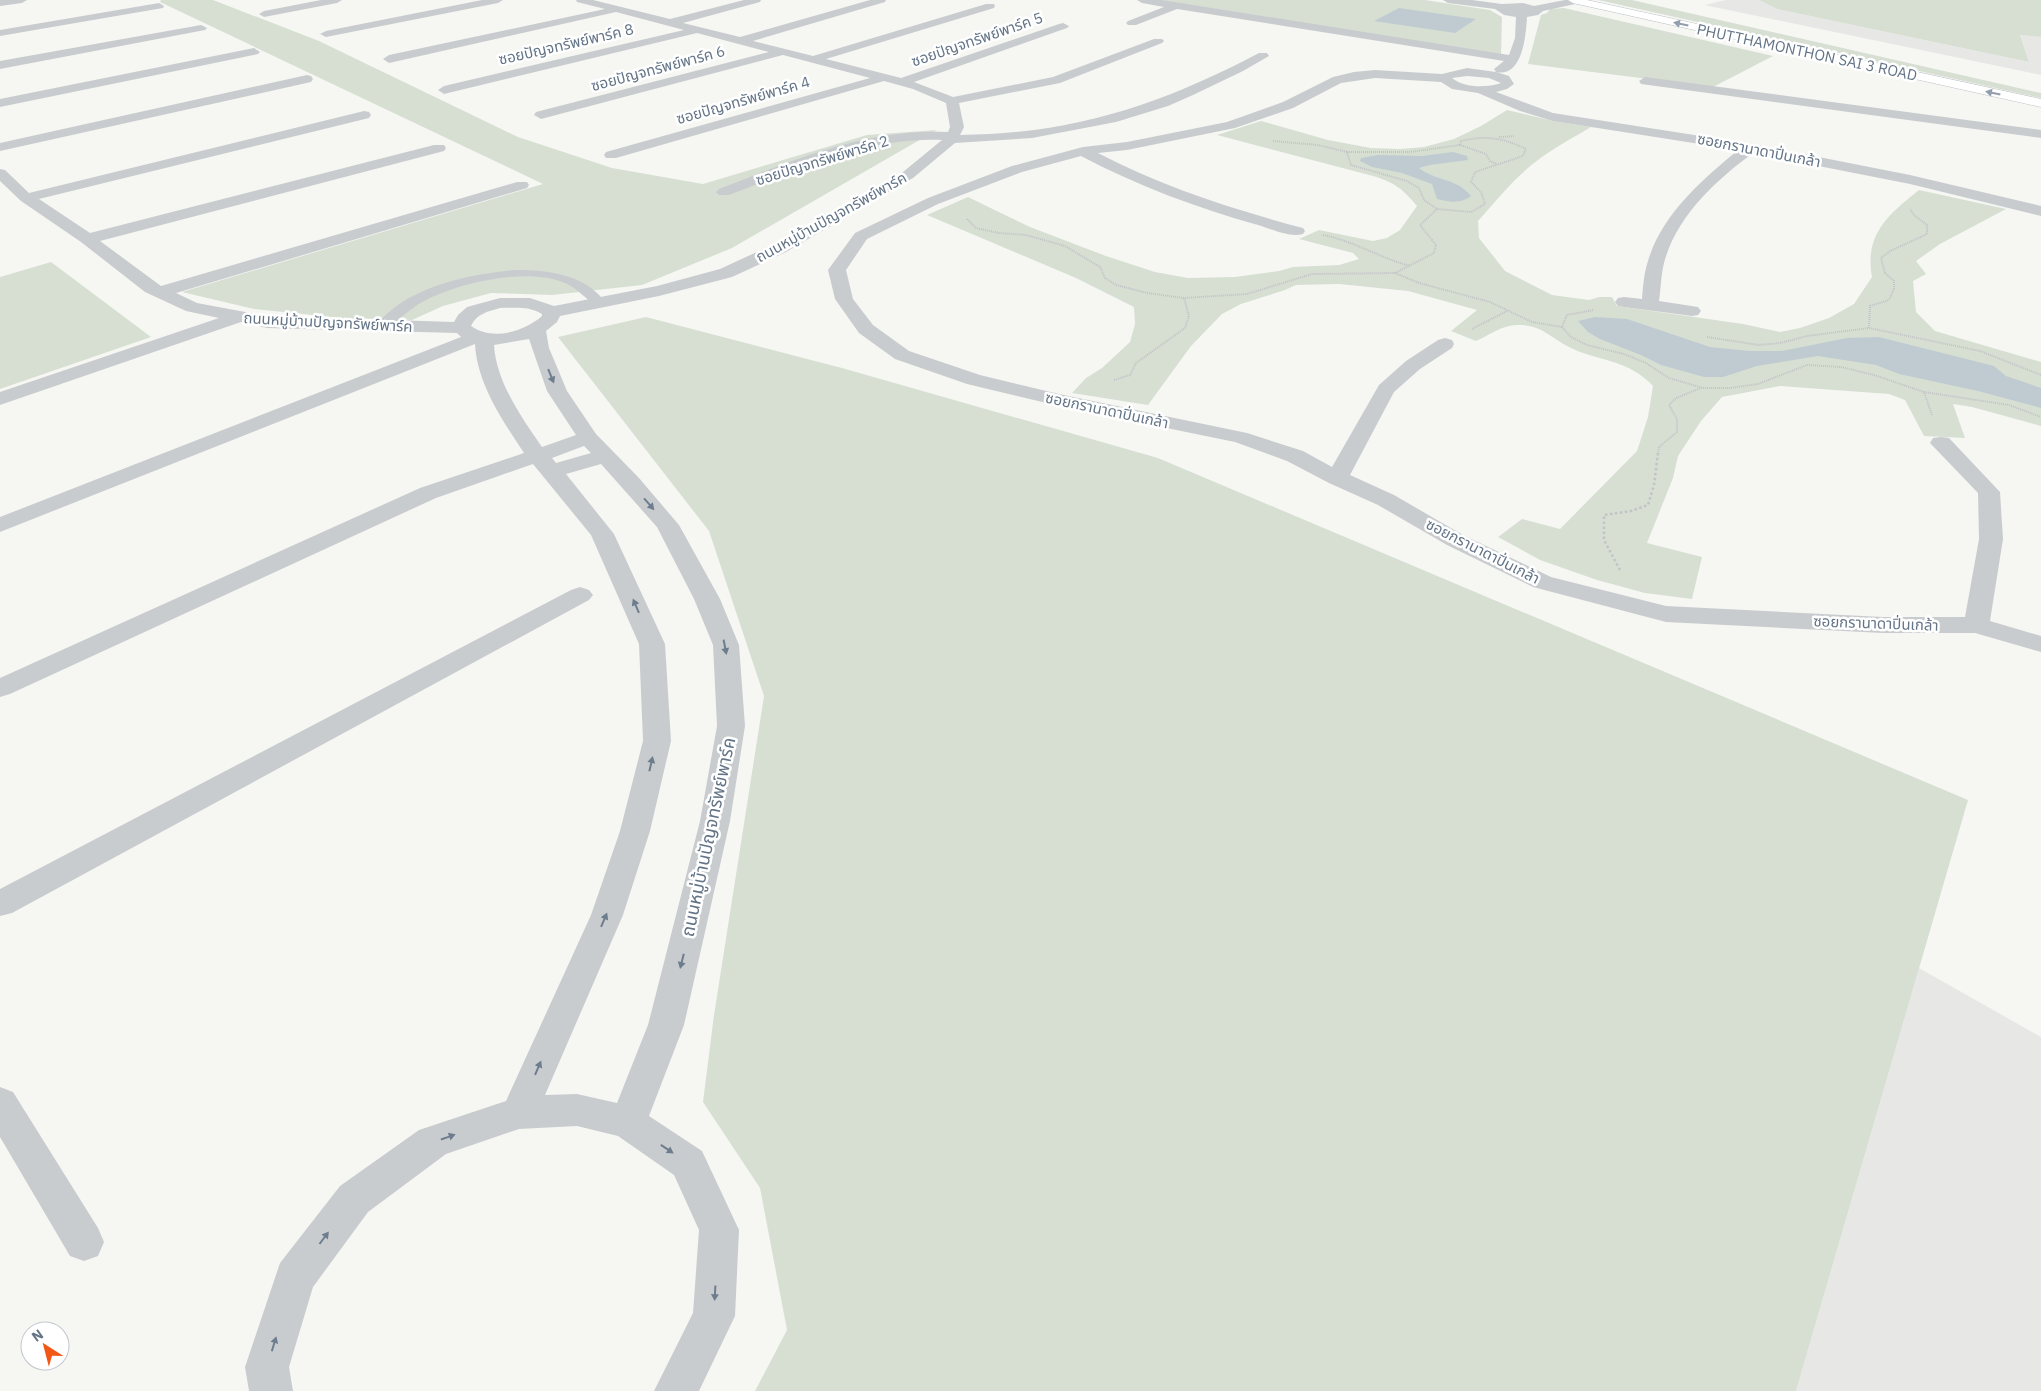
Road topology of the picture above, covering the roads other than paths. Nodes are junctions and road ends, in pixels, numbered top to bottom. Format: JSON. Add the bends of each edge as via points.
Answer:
{"nodes":[{"id":1,"x":22,"y":0,"type":"edge"},
{"id":2,"x":337,"y":0,"type":"edge"},
{"id":3,"x":498,"y":0,"type":"edge"},
{"id":4,"x":582,"y":0,"type":"edge"},
{"id":5,"x":631,"y":0,"type":"edge"},
{"id":6,"x":756,"y":0,"type":"edge"},
{"id":7,"x":880,"y":0,"type":"edge"},
{"id":8,"x":1142,"y":0,"type":"edge"},
{"id":9,"x":1448,"y":0,"type":"edge"},
{"id":10,"x":1550,"y":0,"type":"edge"},
{"id":11,"x":1574,"y":0,"type":"edge"},
{"id":12,"x":0,"y":4,"type":"edge"},
{"id":13,"x":159,"y":6,"type":"dead end"},
{"id":14,"x":990,"y":6,"type":"dead end"},
{"id":15,"x":1175,"y":6,"type":"junction"},
{"id":16,"x":612,"y":8,"type":"junction"},
{"id":17,"x":1523,"y":10,"type":"junction"},
{"id":18,"x":264,"y":14,"type":"dead end"},
{"id":19,"x":670,"y":23,"type":"junction"},
{"id":20,"x":1132,"y":23,"type":"dead end"},
{"id":21,"x":1063,"y":26,"type":"dead end"},
{"id":22,"x":1308,"y":27,"type":"junction"},
{"id":23,"x":200,"y":28,"type":"dead end"},
{"id":24,"x":697,"y":30,"type":"junction"},
{"id":25,"x":0,"y":33,"type":"edge"},
{"id":26,"x":326,"y":34,"type":"dead end"},
{"id":27,"x":1290,"y":36,"type":"dead end"},
{"id":28,"x":740,"y":41,"type":"junction"},
{"id":29,"x":1158,"y":41,"type":"dead end"},
{"id":30,"x":1266,"y":50,"type":"dead end"},
{"id":31,"x":254,"y":52,"type":"dead end"},
{"id":32,"x":783,"y":52,"type":"junction"},
{"id":33,"x":389,"y":59,"type":"dead end"},
{"id":34,"x":814,"y":59,"type":"junction"},
{"id":35,"x":1513,"y":59,"type":"junction"},
{"id":36,"x":0,"y":65,"type":"edge"},
{"id":37,"x":1491,"y":74,"type":"junction"},
{"id":38,"x":883,"y":78,"type":"junction"},
{"id":39,"x":1445,"y":78,"type":"junction"},
{"id":40,"x":307,"y":79,"type":"dead end"},
{"id":41,"x":1645,"y":81,"type":"dead end"},
{"id":42,"x":901,"y":82,"type":"junction"},
{"id":43,"x":1479,"y":89,"type":"junction"},
{"id":44,"x":444,"y":90,"type":"dead end"},
{"id":45,"x":952,"y":101,"type":"junction"},
{"id":46,"x":0,"y":103,"type":"edge"},
{"id":47,"x":2041,"y":104,"type":"edge"},
{"id":48,"x":364,"y":115,"type":"dead end"},
{"id":49,"x":541,"y":115,"type":"dead end"},
{"id":50,"x":2041,"y":134,"type":"edge"},
{"id":51,"x":951,"y":137,"type":"junction"},
{"id":52,"x":0,"y":147,"type":"edge"},
{"id":53,"x":439,"y":148,"type":"dead end"},
{"id":54,"x":1752,"y":148,"type":"junction"},
{"id":55,"x":1083,"y":151,"type":"junction"},
{"id":56,"x":611,"y":155,"type":"dead end"},
{"id":57,"x":0,"y":173,"type":"edge"},
{"id":58,"x":522,"y":185,"type":"dead end"},
{"id":59,"x":724,"y":192,"type":"dead end"},
{"id":60,"x":26,"y":198,"type":"junction"},
{"id":61,"x":2041,"y":211,"type":"edge"},
{"id":62,"x":1297,"y":231,"type":"road end"},
{"id":63,"x":87,"y":239,"type":"junction"},
{"id":64,"x":160,"y":292,"type":"junction"},
{"id":65,"x":1624,"y":302,"type":"dead end"},
{"id":66,"x":600,"y":303,"type":"junction"},
{"id":67,"x":1650,"y":304,"type":"junction"},
{"id":68,"x":1692,"y":311,"type":"dead end"},
{"id":69,"x":238,"y":317,"type":"junction"},
{"id":70,"x":543,"y":321,"type":"junction"},
{"id":71,"x":382,"y":327,"type":"junction"},
{"id":72,"x":474,"y":334,"type":"junction"},
{"id":73,"x":1445,"y":344,"type":"road end"},
{"id":74,"x":0,"y":399,"type":"edge"},
{"id":75,"x":1941,"y":443,"type":"road end"},
{"id":76,"x":597,"y":447,"type":"junction"},
{"id":77,"x":544,"y":463,"type":"junction"},
{"id":78,"x":1337,"y":478,"type":"junction"},
{"id":79,"x":0,"y":525,"type":"edge"},
{"id":80,"x":580,"y":595,"type":"dead end"},
{"id":81,"x":1977,"y":624,"type":"junction"},
{"id":82,"x":2041,"y":644,"type":"edge"},
{"id":83,"x":0,"y":688,"type":"edge"},
{"id":84,"x":0,"y":904,"type":"edge"},
{"id":85,"x":0,"y":1103,"type":"edge"},
{"id":86,"x":519,"y":1113,"type":"junction"},
{"id":87,"x":628,"y":1122,"type":"junction"},
{"id":88,"x":84,"y":1242,"type":"dead end"},
{"id":89,"x":271,"y":1391,"type":"edge"},
{"id":90,"x":676,"y":1391,"type":"edge"}],
"edges":[{"from":1,"to":12,"type":"street"},
{"from":2,"to":18,"type":"street"},
{"from":3,"to":26,"type":"street"},
{"from":4,"to":16,"type":"street"},
{"from":5,"to":16,"type":"street"},
{"from":6,"to":19,"type":"street"},
{"from":7,"to":28,"type":"street"},
{"from":8,"to":15,"type":"street"},
{"from":9,"to":17,"type":"street","via":[[1500,7],[1504,12]]},
{"from":10,"to":17,"type":"street"},
{"from":11,"to":17,"type":"street","via":[[1536,9],[1536,13]]},
{"from":47,"to":11,"type":"main road","name":"PHUTTHAMONTHON SAI 3 ROAD","one_way":true},
{"from":13,"to":25,"type":"street"},
{"from":14,"to":34,"type":"street"},
{"from":15,"to":20,"type":"street"},
{"from":15,"to":22,"type":"street"},
{"from":16,"to":19,"type":"street"},
{"from":16,"to":33,"type":"street"},
{"from":17,"to":35,"type":"street","via":[[1518,51]]},
{"from":19,"to":24,"type":"street"},
{"from":21,"to":42,"type":"street","name":"ซอยปัญจทรัพย์พาร์ค 5"},
{"from":22,"to":27,"type":"street"},
{"from":22,"to":35,"type":"street"},
{"from":23,"to":36,"type":"street"},
{"from":24,"to":28,"type":"street"},
{"from":24,"to":44,"type":"street","name":"ซอยปัญจทรัพย์พาร์ค 8"},
{"from":28,"to":32,"type":"street"},
{"from":29,"to":45,"type":"street","via":[[1056,80]]},
{"from":30,"to":51,"type":"street","name":"ซอยปัญจทรัพย์พาร์ค 2","via":[[1164,102],[1113,118],[1015,137]]},
{"from":31,"to":46,"type":"street"},
{"from":32,"to":34,"type":"street"},
{"from":32,"to":49,"type":"street","name":"ซอยปัญจทรัพย์พาร์ค 6"},
{"from":34,"to":38,"type":"street"},
{"from":35,"to":37,"type":"street"},
{"from":37,"to":39,"type":"street","name":"ซอยกรานาดาปิ่นเกล้า","via":[[1461,72]]},
{"from":37,"to":43,"type":"street","name":"ซอยกรานาดาปิ่นเกล้า","via":[[1505,79],[1508,84]]},
{"from":38,"to":42,"type":"street"},
{"from":38,"to":56,"type":"street","name":"ซอยปัญจทรัพย์พาร์ค 4"},
{"from":39,"to":43,"type":"street","name":"ซอยกรานาดาปิ่นเกล้า","via":[[1454,85]]},
{"from":39,"to":55,"type":"street","name":"ซอยกรานาดาปิ่นเกล้า","via":[[1354,76],[1337,80],[1288,105],[1230,125],[1127,146]]},
{"from":40,"to":52,"type":"street"},
{"from":41,"to":50,"type":"street"},
{"from":42,"to":45,"type":"street"},
{"from":43,"to":54,"type":"street","name":"ซอยกรานาดาปิ่นเกล้า","via":[[1510,104],[1554,117]]},
{"from":45,"to":51,"type":"street","via":[[957,127]]},
{"from":48,"to":60,"type":"street"},
{"from":51,"to":59,"type":"street","name":"ซอยปัญจทรัพย์พาร์ค 2","via":[[914,135],[869,142]]},
{"from":51,"to":66,"type":"street","name":"ถนนหมู่บ้านปัญจทรัพย์พาร์ค","via":[[908,175],[780,248],[726,273]]},
{"from":53,"to":63,"type":"street"},
{"from":54,"to":61,"type":"street","name":"ซอยกรานาดาปิ่นเกล้า","via":[[1972,193]]},
{"from":54,"to":67,"type":"street","via":[[1705,185],[1674,222],[1657,259]]},
{"from":55,"to":62,"type":"street","via":[[1110,166],[1193,199]]},
{"from":55,"to":78,"type":"street","name":"ซอยกรานาดาปิ่นเกล้า","via":[[1017,169],[945,196],[861,236],[837,270],[844,299],[866,329],[902,355],[974,380],[1240,437],[1295,456]]},
{"from":57,"to":60,"type":"street","name":"ถนนหมู่บ้านปัญจทรัพย์พาร์ค"},
{"from":58,"to":64,"type":"street"},
{"from":60,"to":63,"type":"street","name":"ถนนหมู่บ้านปัญจทรัพย์พาร์ค"},
{"from":63,"to":64,"type":"street","name":"ถนนหมู่บ้านปัญจทรัพย์พาร์ค"},
{"from":64,"to":69,"type":"street","name":"ถนนหมู่บ้านปัญจทรัพย์พาร์ค","via":[[192,307]]},
{"from":65,"to":67,"type":"street"},
{"from":66,"to":70,"type":"street","name":"ถนนหมู่บ้านปัญจทรัพย์พาร์ค"},
{"from":66,"to":71,"type":"lane","via":[[568,279],[538,273],[494,276],[464,281],[428,294],[403,308]]},
{"from":67,"to":68,"type":"street"},
{"from":69,"to":71,"type":"street","name":"ถนนหมู่บ้านปัญจทรัพย์พาร์ค","via":[[267,322]]},
{"from":69,"to":74,"type":"street"},
{"from":70,"to":72,"type":"street","name":"ถนนหมู่บ้านปัญจทรัพย์พาร์ค","via":[[511,337]]},
{"from":70,"to":72,"type":"street","via":[[546,307],[523,302],[492,305],[468,315],[462,322]]},
{"from":70,"to":76,"type":"street","name":"ถนนหมู่บ้านปัญจทรัพย์พาร์ค","one_way":true,"via":[[540,348],[557,391]]},
{"from":71,"to":72,"type":"street","name":"ถนนหมู่บ้านปัญจทรัพย์พาร์ค"},
{"from":72,"to":77,"type":"street","via":[[493,382],[517,426]]},
{"from":72,"to":79,"type":"street"},
{"from":73,"to":78,"type":"street","via":[[1413,365],[1386,389]]},
{"from":75,"to":81,"type":"street","via":[[1989,492],[1991,539]]},
{"from":76,"to":77,"type":"street"},
{"from":76,"to":87,"type":"street","name":"ถนนหมู่บ้านปัญจทรัพย์พาร์ค","one_way":true,"via":[[667,525],[707,599],[726,645],[731,726],[715,821],[666,1025]]},
{"from":77,"to":83,"type":"street","via":[[428,493]]},
{"from":86,"to":77,"type":"street","one_way":true,"via":[[607,915],[636,831],[657,741],[652,644],[602,534]]},
{"from":78,"to":81,"type":"street","name":"ซอยกรานาดาปิ่นเกล้า","via":[[1386,500],[1455,540],[1542,582],[1666,614],[1883,625]]},
{"from":80,"to":84,"type":"street"},
{"from":81,"to":82,"type":"street","name":"ซอยกรานาดาปิ่นเกล้า"},
{"from":85,"to":88,"type":"street"},
{"from":86,"to":87,"type":"street","via":[[577,1110]]},
{"from":89,"to":86,"type":"street","one_way":true,"via":[[267,1367],[295,1277],[354,1199],[433,1142]]},
{"from":87,"to":90,"type":"street","one_way":true,"via":[[688,1163],[719,1230],[714,1316]]}]}
